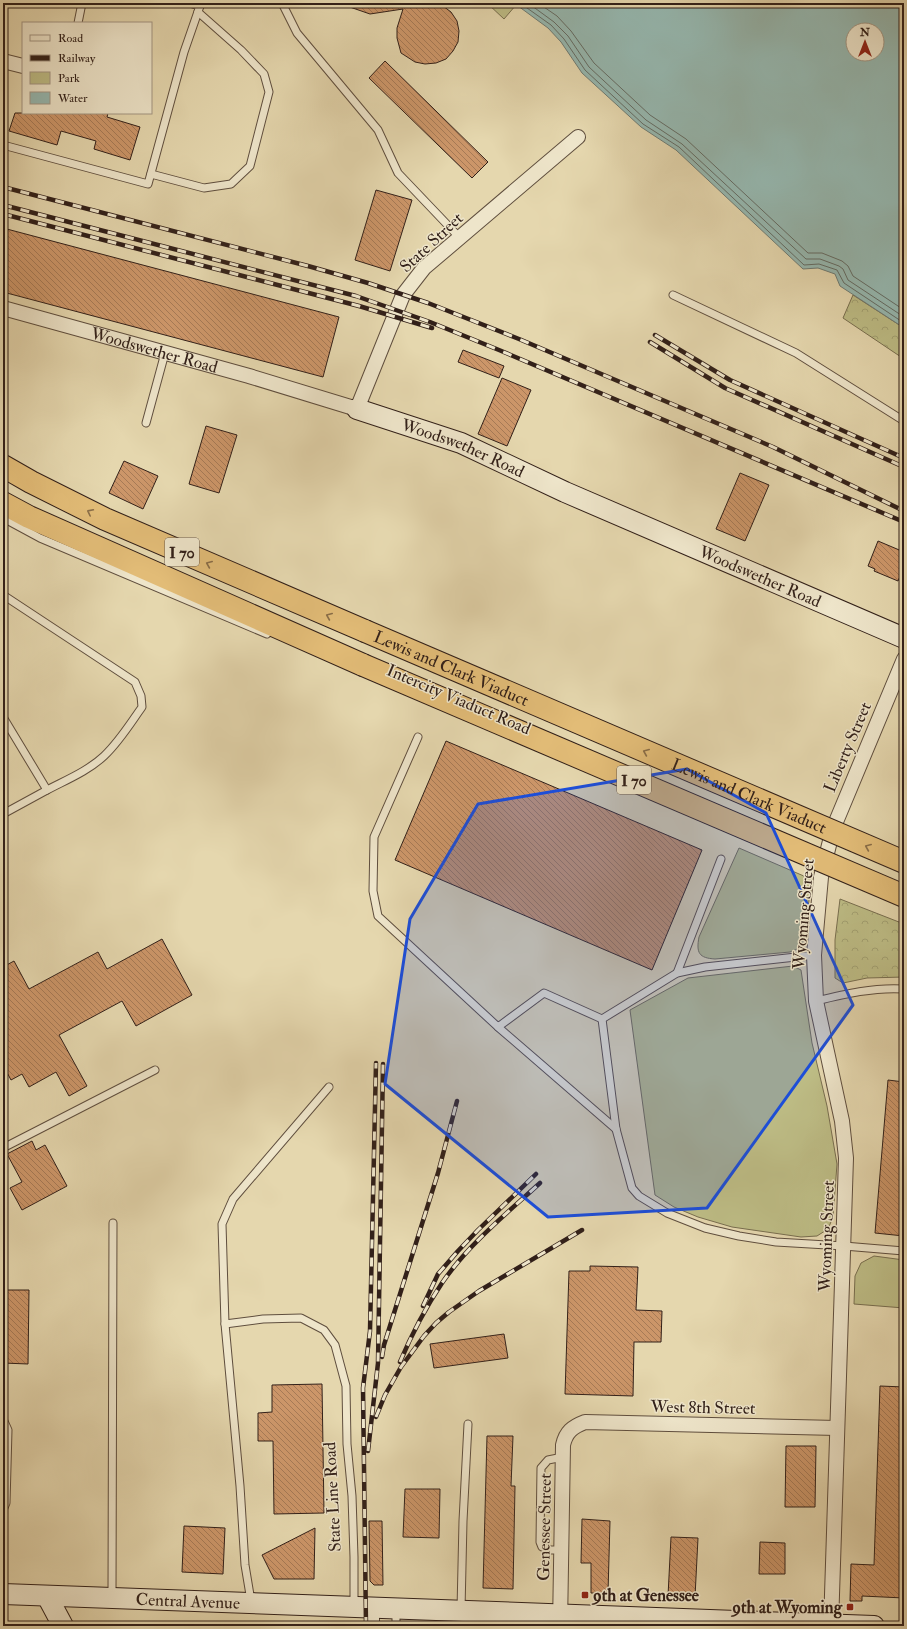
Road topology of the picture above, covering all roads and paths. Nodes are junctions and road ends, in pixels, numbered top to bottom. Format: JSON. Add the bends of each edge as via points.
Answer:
{"nodes":[{"id":1,"x":82,"y":3,"type":"edge"},
{"id":2,"x":189,"y":3,"type":"edge"},
{"id":3,"x":282,"y":3,"type":"edge"},
{"id":4,"x":200,"y":7,"type":"edge"},
{"id":5,"x":78,"y":22,"type":"edge"},
{"id":6,"x":3,"y":61,"type":"edge"},
{"id":7,"x":22,"y":66,"type":"edge"},
{"id":8,"x":578,"y":137,"type":"dead end"},
{"id":9,"x":3,"y":145,"type":"edge"},
{"id":10,"x":151,"y":174,"type":"junction"},
{"id":11,"x":460,"y":238,"type":"junction"},
{"id":12,"x":673,"y":295,"type":"dead end"},
{"id":13,"x":3,"y":308,"type":"edge"},
{"id":14,"x":165,"y":353,"type":"junction"},
{"id":15,"x":357,"y":409,"type":"junction"},
{"id":16,"x":904,"y":421,"type":"edge"},
{"id":17,"x":146,"y":423,"type":"dead end"},
{"id":18,"x":3,"y":466,"type":"edge"},
{"id":19,"x":3,"y":503,"type":"edge"},
{"id":20,"x":3,"y":518,"type":"edge"},
{"id":21,"x":3,"y":595,"type":"edge"},
{"id":22,"x":274,"y":637,"type":"dead end"},
{"id":23,"x":904,"y":638,"type":"edge"},
{"id":24,"x":904,"y":659,"type":"edge"},
{"id":25,"x":3,"y":717,"type":"edge"},
{"id":26,"x":418,"y":736,"type":"dead end"},
{"id":27,"x":47,"y":790,"type":"junction"},
{"id":28,"x":3,"y":814,"type":"edge"},
{"id":29,"x":728,"y":829,"type":"dead end"},
{"id":30,"x":827,"y":851,"type":"joint"},
{"id":31,"x":721,"y":859,"type":"dead end"},
{"id":32,"x":904,"y":862,"type":"edge"},
{"id":33,"x":823,"y":869,"type":"junction"},
{"id":34,"x":861,"y":886,"type":"dead end"},
{"id":35,"x":904,"y":896,"type":"edge"},
{"id":36,"x":814,"y":955,"type":"junction"},
{"id":37,"x":677,"y":973,"type":"junction"},
{"id":38,"x":904,"y":989,"type":"edge"},
{"id":39,"x":816,"y":1002,"type":"junction"},
{"id":40,"x":602,"y":1019,"type":"junction"},
{"id":41,"x":498,"y":1027,"type":"junction"},
{"id":42,"x":155,"y":1070,"type":"dead end"},
{"id":43,"x":329,"y":1087,"type":"dead end"},
{"id":44,"x":616,"y":1129,"type":"junction"},
{"id":45,"x":3,"y":1148,"type":"edge"},
{"id":46,"x":113,"y":1223,"type":"dead end"},
{"id":47,"x":844,"y":1246,"type":"junction"},
{"id":48,"x":904,"y":1251,"type":"edge"},
{"id":49,"x":225,"y":1324,"type":"junction"},
{"id":50,"x":3,"y":1419,"type":"edge"},
{"id":51,"x":468,"y":1424,"type":"dead end"},
{"id":52,"x":837,"y":1428,"type":"junction"},
{"id":53,"x":570,"y":1430,"type":"joint"},
{"id":54,"x":563,"y":1457,"type":"junction"},
{"id":55,"x":3,"y":1510,"type":"edge"},
{"id":56,"x":562,"y":1550,"type":"junction"},
{"id":57,"x":3,"y":1594,"type":"edge"},
{"id":58,"x":47,"y":1596,"type":"junction"},
{"id":59,"x":112,"y":1598,"type":"junction"},
{"id":60,"x":251,"y":1603,"type":"junction"},
{"id":61,"x":461,"y":1610,"type":"junction"},
{"id":62,"x":366,"y":1613,"type":"edge"},
{"id":63,"x":396,"y":1617,"type":"edge"},
{"id":64,"x":560,"y":1620,"type":"edge"},
{"id":65,"x":719,"y":1623,"type":"edge"},
{"id":66,"x":831,"y":1625,"type":"edge"},
{"id":67,"x":63,"y":1626,"type":"edge"},
{"id":68,"x":874,"y":1626,"type":"edge"}],
"edges":[{"from":1,"to":5,"type":"lane"},
{"from":2,"to":4,"type":"lane"},
{"from":3,"to":11,"type":"lane","via":[[297,34],[378,130],[398,173]]},
{"from":4,"to":10,"type":"lane","via":[[184,52]]},
{"from":4,"to":10,"type":"lane","via":[[264,74],[268,92],[250,166],[231,184],[204,188]]},
{"from":6,"to":7,"type":"street"},
{"from":8,"to":11,"type":"street","name":"State Street"},
{"from":9,"to":10,"type":"lane","via":[[148,184]]},
{"from":11,"to":15,"type":"street","name":"State Street","via":[[424,268],[403,295]]},
{"from":12,"to":16,"type":"lane","via":[[796,353]]},
{"from":13,"to":14,"type":"street","name":"Woodswether Road"},
{"from":14,"to":15,"type":"street","name":"Woodswether Road"},
{"from":14,"to":17,"type":"lane"},
{"from":15,"to":23,"type":"street","name":"Woodswether Road","via":[[461,443],[565,492]]},
{"from":32,"to":18,"type":"highway","name":"Lewis and Clark Viaduct","number":"I 70","one_way":true,"bridge":true,"via":[[105,519]]},
{"from":19,"to":35,"type":"highway","name":"Lewis and Clark Viaduct","number":"I 70","bridge":true,"via":[[29,517],[370,668]]},
{"from":20,"to":22,"type":"lane","via":[[40,538]]},
{"from":21,"to":27,"type":"lane","via":[[135,682],[141,696],[142,707],[103,757]]},
{"from":24,"to":30,"type":"street","name":"Liberty Street","via":[[833,829]]},
{"from":25,"to":27,"type":"lane"},
{"from":26,"to":41,"type":"lane","via":[[374,836],[373,892],[378,916]]},
{"from":27,"to":28,"type":"lane"},
{"from":29,"to":33,"type":"lane"},
{"from":30,"to":33,"type":"street","name":"Wyoming Street"},
{"from":31,"to":37,"type":"lane"},
{"from":33,"to":34,"type":"lane"},
{"from":33,"to":36,"type":"street","name":"Wyoming Street"},
{"from":36,"to":37,"type":"lane","via":[[705,967]]},
{"from":36,"to":39,"type":"street","name":"Wyoming Street"},
{"from":37,"to":40,"type":"lane"},
{"from":38,"to":39,"type":"lane","via":[[886,988]]},
{"from":39,"to":47,"type":"street","name":"Wyoming Street","via":[[842,1121],[846,1158]]},
{"from":40,"to":41,"type":"lane","via":[[544,993]]},
{"from":40,"to":44,"type":"lane"},
{"from":41,"to":44,"type":"lane"},
{"from":42,"to":45,"type":"lane"},
{"from":43,"to":49,"type":"lane","via":[[233,1199],[222,1224]]},
{"from":44,"to":47,"type":"lane","via":[[632,1188],[639,1196],[666,1213],[705,1228],[739,1236],[776,1242]]},
{"from":46,"to":59,"type":"lane"},
{"from":47,"to":48,"type":"lane"},
{"from":47,"to":52,"type":"street","name":"Wyoming Street"},
{"from":49,"to":60,"type":"lane","via":[[245,1565]]},
{"from":49,"to":62,"type":"lane","name":"State Line Road","via":[[301,1318],[324,1330],[335,1345],[346,1386],[354,1557]]},
{"from":50,"to":55,"type":"lane","via":[[8,1430],[6,1502]]},
{"from":51,"to":61,"type":"lane"},
{"from":52,"to":53,"type":"street","name":"West 8th Street","via":[[585,1422],[573,1426]]},
{"from":52,"to":66,"type":"street","name":"Wyoming Street"},
{"from":53,"to":54,"type":"street","name":"Genessee Street","via":[[565,1436]]},
{"from":54,"to":56,"type":"street","name":"Genessee Street"},
{"from":54,"to":56,"type":"lane","via":[[548,1460],[541,1468],[540,1542],[542,1547]]},
{"from":56,"to":64,"type":"street","name":"Genessee Street"},
{"from":57,"to":58,"type":"street","name":"Central Avenue"},
{"from":58,"to":59,"type":"street","name":"Central Avenue"},
{"from":58,"to":67,"type":"street"},
{"from":59,"to":60,"type":"street","name":"Central Avenue"},
{"from":60,"to":62,"type":"street","name":"Central Avenue"},
{"from":61,"to":63,"type":"street","name":"Central Avenue"},
{"from":61,"to":64,"type":"street","name":"Central Avenue"},
{"from":62,"to":63,"type":"street","name":"Central Avenue"},
{"from":64,"to":65,"type":"street","name":"Central Avenue"},
{"from":65,"to":66,"type":"street","name":"Central Avenue"},
{"from":66,"to":68,"type":"street","name":"Central Avenue"}]}
